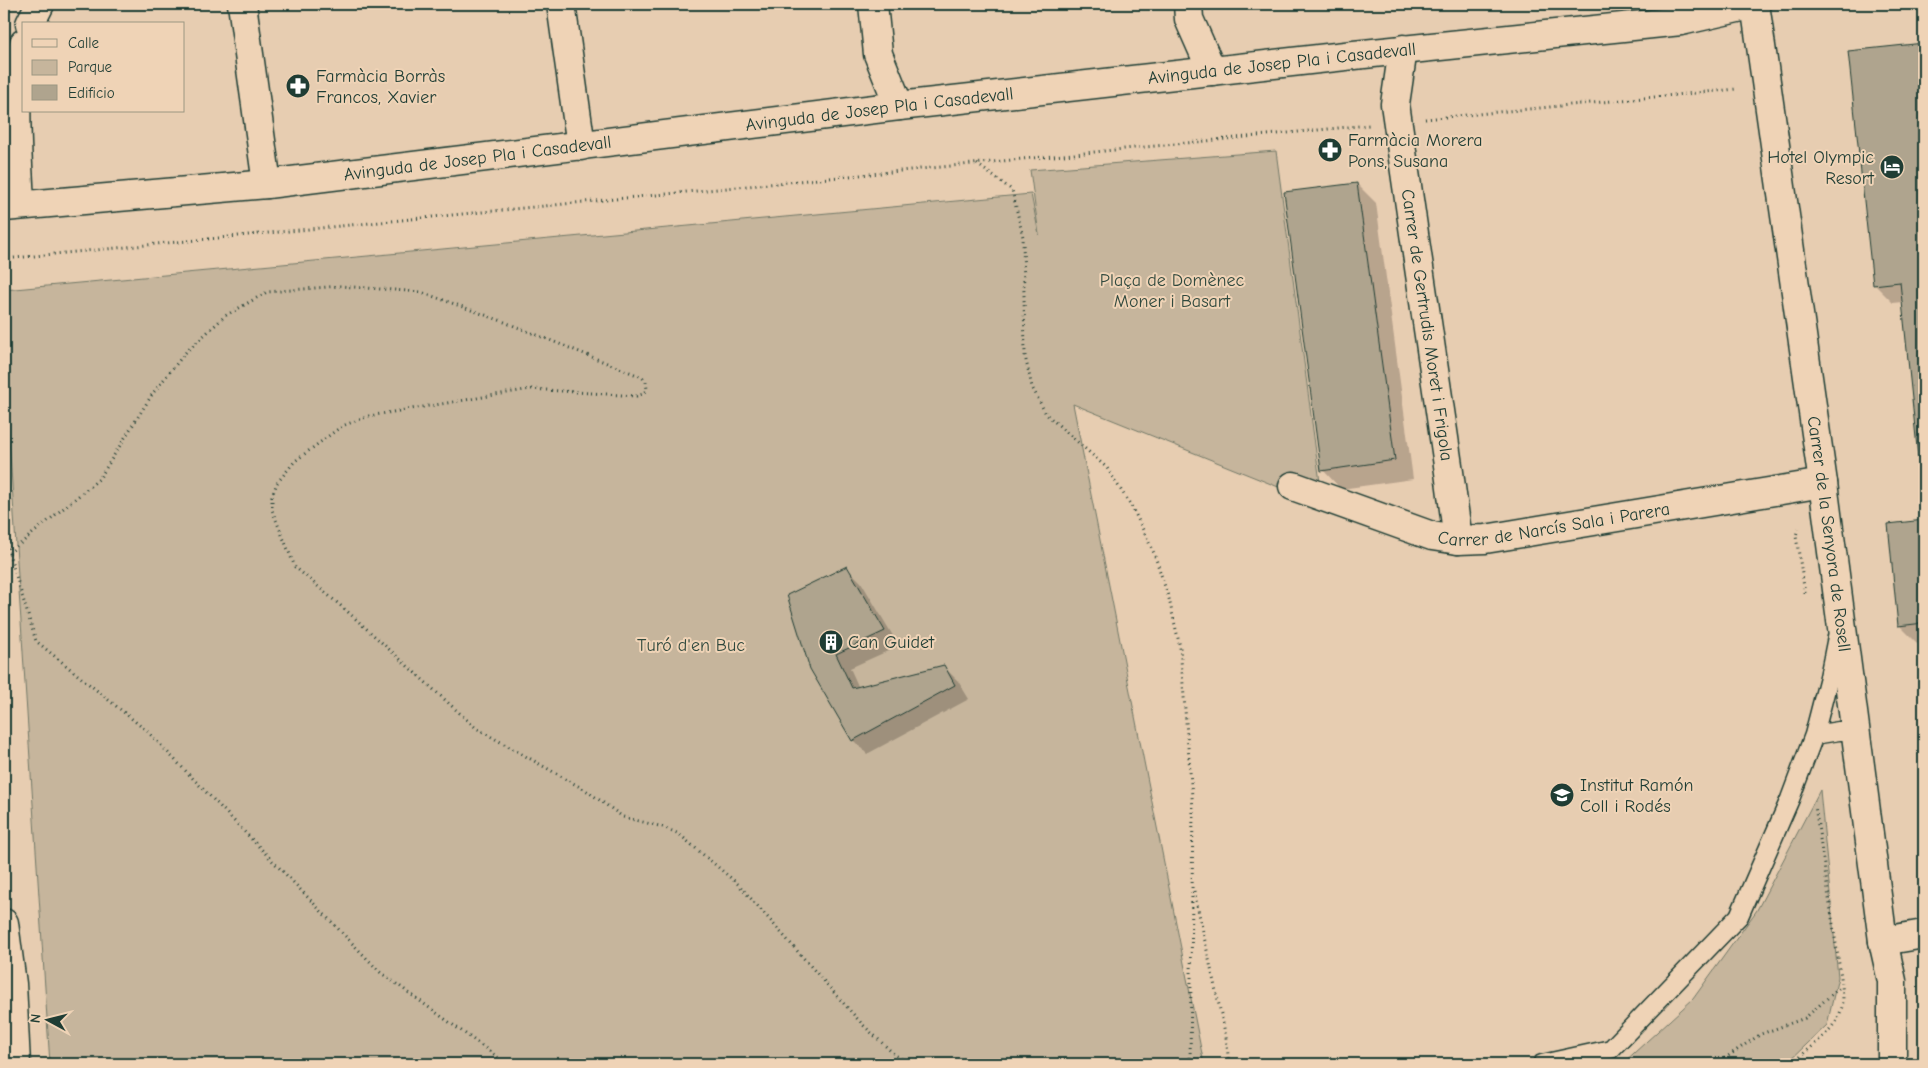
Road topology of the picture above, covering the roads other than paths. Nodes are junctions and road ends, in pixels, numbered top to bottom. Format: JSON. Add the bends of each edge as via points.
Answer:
{"nodes":[{"id":1,"x":40,"y":4,"type":"edge"},
{"id":2,"x":242,"y":4,"type":"edge"},
{"id":3,"x":561,"y":4,"type":"edge"},
{"id":4,"x":873,"y":4,"type":"edge"},
{"id":5,"x":1188,"y":4,"type":"edge"},
{"id":6,"x":1755,"y":4,"type":"edge"},
{"id":7,"x":31,"y":22,"type":"edge"},
{"id":8,"x":1403,"y":49,"type":"junction"},
{"id":9,"x":22,"y":53,"type":"edge"},
{"id":10,"x":1212,"y":71,"type":"junction"},
{"id":11,"x":899,"y":106,"type":"junction"},
{"id":12,"x":580,"y":146,"type":"junction"},
{"id":13,"x":267,"y":184,"type":"junction"},
{"id":14,"x":12,"y":206,"type":"edge"},
{"id":15,"x":1823,"y":483,"type":"junction"},
{"id":16,"x":1293,"y":486,"type":"dead end"},
{"id":17,"x":1458,"y":540,"type":"junction"},
{"id":18,"x":1841,"y":616,"type":"junction"},
{"id":19,"x":1856,"y":730,"type":"junction"},
{"id":20,"x":1814,"y":735,"type":"junction"},
{"id":21,"x":4,"y":922,"type":"edge"},
{"id":22,"x":1924,"y":934,"type":"edge"},
{"id":23,"x":1883,"y":940,"type":"junction"},
{"id":24,"x":16,"y":1064,"type":"edge"},
{"id":25,"x":1542,"y":1064,"type":"edge"},
{"id":26,"x":1892,"y":1064,"type":"edge"}],
"edges":[{"from":1,"to":7,"type":"street"},
{"from":2,"to":13,"type":"street"},
{"from":3,"to":12,"type":"street"},
{"from":4,"to":11,"type":"street","via":[[878,54]]},
{"from":5,"to":10,"type":"street","via":[[1189,19]]},
{"from":6,"to":8,"type":"street","name":"Avinguda de Josep Pla i Casadevall","via":[[1681,21]]},
{"from":6,"to":15,"type":"street","name":"Carrer de la Senyora de Rosell"},
{"from":8,"to":10,"type":"street","name":"Avinguda de Josep Pla i Casadevall"},
{"from":8,"to":17,"type":"street","name":"Carrer de Gertrudis Moret i Frigola","via":[[1395,104]]},
{"from":9,"to":14,"type":"street","via":[[18,74]]},
{"from":10,"to":11,"type":"street","name":"Avinguda de Josep Pla i Casadevall"},
{"from":11,"to":12,"type":"street","name":"Avinguda de Josep Pla i Casadevall"},
{"from":12,"to":13,"type":"street","name":"Avinguda de Josep Pla i Casadevall"},
{"from":13,"to":14,"type":"street","name":"Avinguda de Josep Pla i Casadevall"},
{"from":15,"to":17,"type":"street","name":"Carrer de Narcís Sala i Parera","via":[[1484,539]]},
{"from":15,"to":18,"type":"street","name":"Carrer de la Senyora de Rosell"},
{"from":16,"to":17,"type":"street","name":"Carrer de Narcís Sala i Parera","via":[[1432,536]]},
{"from":18,"to":19,"type":"street","name":"Carrer de la Senyora de Rosell"},
{"from":18,"to":20,"type":"lane"},
{"from":19,"to":20,"type":"lane"},
{"from":19,"to":23,"type":"street","name":"Carrer de la Senyora de Rosell"},
{"from":20,"to":25,"type":"lane","via":[[1790,800],[1739,916],[1611,1049]]},
{"from":21,"to":24,"type":"street","via":[[12,984]]},
{"from":22,"to":23,"type":"street"},
{"from":23,"to":26,"type":"street","name":"Carrer de la Senyora de Rosell","via":[[1892,981]]}]}
